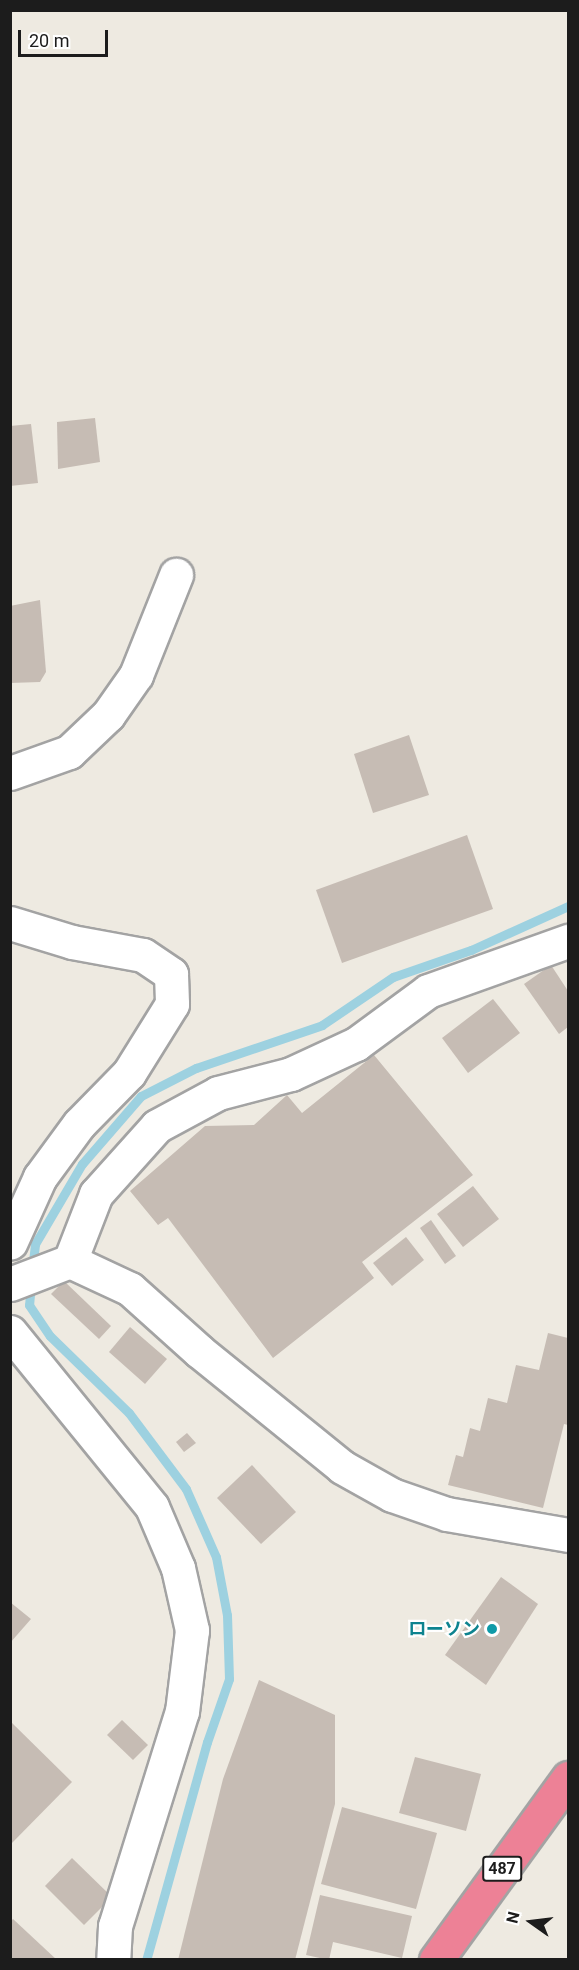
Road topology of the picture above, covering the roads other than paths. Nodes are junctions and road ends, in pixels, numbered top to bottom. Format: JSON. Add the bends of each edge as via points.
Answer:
{"nodes":[{"id":1,"x":176,"y":575,"type":"dead end"},
{"id":2,"x":10,"y":773,"type":"edge"},
{"id":3,"x":10,"y":923,"type":"edge"},
{"id":4,"x":568,"y":941,"type":"edge"},
{"id":5,"x":10,"y":1243,"type":"edge"},
{"id":6,"x":70,"y":1261,"type":"junction"},
{"id":7,"x":10,"y":1284,"type":"edge"},
{"id":8,"x":10,"y":1332,"type":"edge"},
{"id":9,"x":568,"y":1535,"type":"edge"},
{"id":10,"x":568,"y":1778,"type":"edge"},
{"id":11,"x":113,"y":1959,"type":"edge"},
{"id":12,"x":436,"y":1959,"type":"edge"}],
"edges":[{"from":1,"to":2,"type":"street","via":[[136,675],[108,715],[69,752]]},
{"from":3,"to":5,"type":"street","via":[[72,942],[143,955],[171,974],[172,1004],[129,1073],[79,1124],[40,1177]]},
{"from":4,"to":6,"type":"street","via":[[428,991],[356,1044],[291,1074],[218,1093],[157,1126],[96,1194]]},
{"from":6,"to":7,"type":"street"},
{"from":6,"to":9,"type":"street","via":[[130,1289],[199,1352],[342,1467],[392,1495],[447,1514]]},
{"from":8,"to":11,"type":"street","via":[[152,1507],[178,1568],[192,1630],[182,1711],[115,1926]]},
{"from":10,"to":12,"type":"highway","number":"487"}]}
